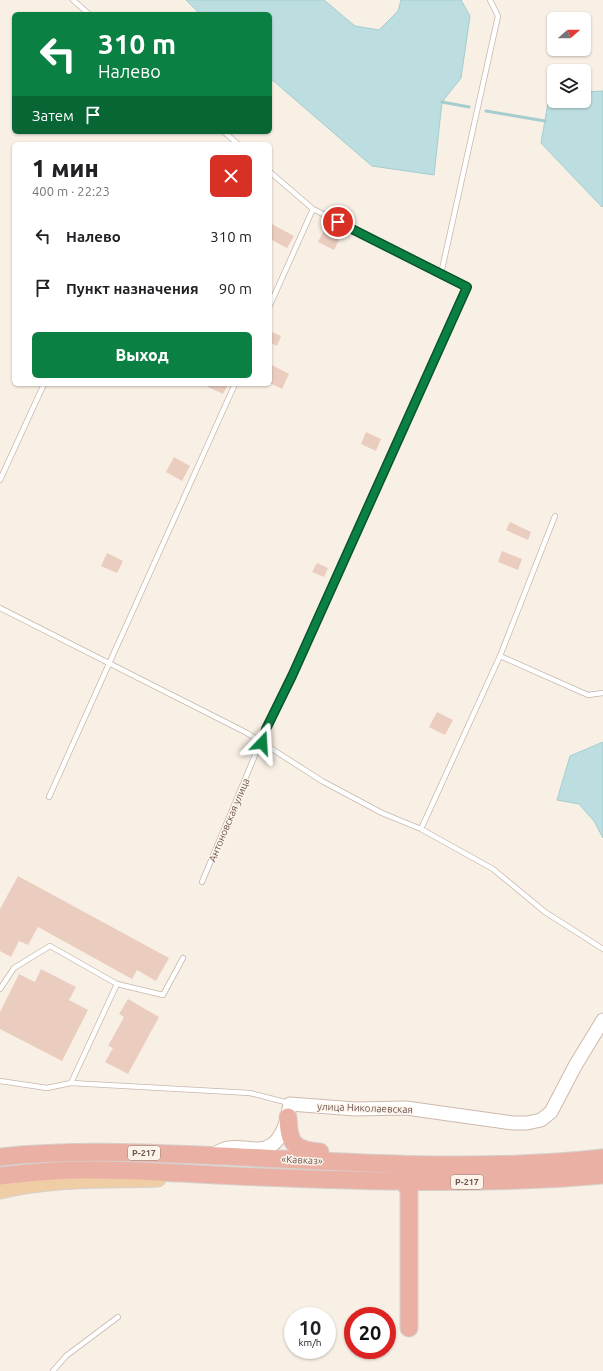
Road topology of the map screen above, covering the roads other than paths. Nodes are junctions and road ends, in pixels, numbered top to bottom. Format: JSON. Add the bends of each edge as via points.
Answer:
{"nodes":[{"id":1,"x":73,"y":0,"type":"edge"},
{"id":2,"x":490,"y":0,"type":"edge"},
{"id":3,"x":87,"y":12,"type":"edge"},
{"id":4,"x":226,"y":134,"type":"edge"},
{"id":5,"x":236,"y":142,"type":"edge"},
{"id":6,"x":272,"y":174,"type":"edge"},
{"id":7,"x":313,"y":209,"type":"junction"},
{"id":8,"x":441,"y":274,"type":"junction"},
{"id":9,"x":272,"y":301,"type":"edge"},
{"id":10,"x":43,"y":386,"type":"edge"},
{"id":11,"x":234,"y":386,"type":"edge"},
{"id":12,"x":0,"y":480,"type":"edge"},
{"id":13,"x":555,"y":516,"type":"dead end"},
{"id":14,"x":0,"y":608,"type":"edge"},
{"id":15,"x":500,"y":656,"type":"junction"},
{"id":16,"x":110,"y":662,"type":"junction"},
{"id":17,"x":603,"y":693,"type":"edge"},
{"id":18,"x":262,"y":743,"type":"junction"},
{"id":19,"x":49,"y":797,"type":"dead end"},
{"id":20,"x":421,"y":829,"type":"junction"},
{"id":21,"x":202,"y":882,"type":"dead end"},
{"id":22,"x":603,"y":949,"type":"edge"},
{"id":23,"x":183,"y":958,"type":"dead end"},
{"id":24,"x":117,"y":984,"type":"junction"},
{"id":25,"x":0,"y":989,"type":"edge"},
{"id":26,"x":603,"y":1020,"type":"edge"},
{"id":27,"x":0,"y":1081,"type":"edge"},
{"id":28,"x":71,"y":1083,"type":"junction"},
{"id":29,"x":289,"y":1110,"type":"junction"},
{"id":30,"x":0,"y":1153,"type":"edge"},
{"id":31,"x":19,"y":1155,"type":"junction"},
{"id":32,"x":210,"y":1156,"type":"junction"},
{"id":33,"x":0,"y":1157,"type":"edge"},
{"id":34,"x":603,"y":1158,"type":"edge"},
{"id":35,"x":388,"y":1164,"type":"junction"},
{"id":36,"x":603,"y":1175,"type":"edge"},
{"id":37,"x":0,"y":1176,"type":"edge"},
{"id":38,"x":236,"y":1176,"type":"junction"},
{"id":39,"x":410,"y":1184,"type":"junction"},
{"id":40,"x":0,"y":1191,"type":"edge"},
{"id":41,"x":118,"y":1317,"type":"dead end"},
{"id":42,"x":409,"y":1328,"type":"dead end"},
{"id":43,"x":53,"y":1371,"type":"edge"}],
"edges":[{"from":1,"to":3,"type":"lane"},
{"from":2,"to":8,"type":"lane","via":[[498,16]]},
{"from":4,"to":5,"type":"lane"},
{"from":6,"to":7,"type":"lane","name":"Антоновская улица"},
{"from":7,"to":8,"type":"lane","name":"Антоновская улица"},
{"from":7,"to":9,"type":"lane"},
{"from":8,"to":18,"type":"lane","name":"Антоновская улица","via":[[467,287],[266,729]]},
{"from":10,"to":12,"type":"lane"},
{"from":11,"to":16,"type":"lane"},
{"from":13,"to":15,"type":"lane"},
{"from":14,"to":16,"type":"lane"},
{"from":15,"to":17,"type":"lane","via":[[588,695]]},
{"from":15,"to":20,"type":"lane"},
{"from":16,"to":18,"type":"lane"},
{"from":16,"to":19,"type":"lane"},
{"from":18,"to":20,"type":"lane","via":[[322,781],[382,813]]},
{"from":18,"to":21,"type":"lane","name":"Антоновская улица"},
{"from":20,"to":22,"type":"lane","via":[[493,869],[544,912]]},
{"from":23,"to":24,"type":"lane","via":[[163,995]]},
{"from":24,"to":25,"type":"lane","via":[[50,946],[14,968]]},
{"from":24,"to":28,"type":"lane"},
{"from":26,"to":29,"type":"street","name":"улица Николаевская","via":[[551,1112],[541,1120],[513,1123],[406,1108]]},
{"from":27,"to":28,"type":"lane","name":"улица Николаевская","via":[[47,1088]]},
{"from":28,"to":29,"type":"lane","name":"улица Николаевская","via":[[250,1093]]},
{"from":29,"to":32,"type":"street","via":[[278,1140],[268,1147],[229,1148]]},
{"from":29,"to":35,"type":"highway","via":[[288,1133],[299,1149],[376,1157]]},
{"from":30,"to":31,"type":"main road"},
{"from":31,"to":32,"type":"highway","name":"«Кавказ»","number":"Р-217","via":[[113,1152]]},
{"from":31,"to":33,"type":"highway","name":"«Кавказ»","number":"Р-217"},
{"from":32,"to":35,"type":"highway","name":"«Кавказ»","number":"Р-217"},
{"from":34,"to":35,"type":"highway","name":"«Кавказ»","number":"Р-217","via":[[457,1166]]},
{"from":36,"to":39,"type":"highway","name":"«Кавказ»","number":"Р-217","via":[[509,1182]]},
{"from":37,"to":38,"type":"highway","name":"«Кавказ»","number":"Р-217","via":[[87,1170]]},
{"from":38,"to":39,"type":"highway","name":"«Кавказ»","number":"Р-217"},
{"from":38,"to":40,"type":"main road","via":[[78,1181]]},
{"from":39,"to":42,"type":"highway"},
{"from":41,"to":43,"type":"lane","via":[[66,1356]]}]}
